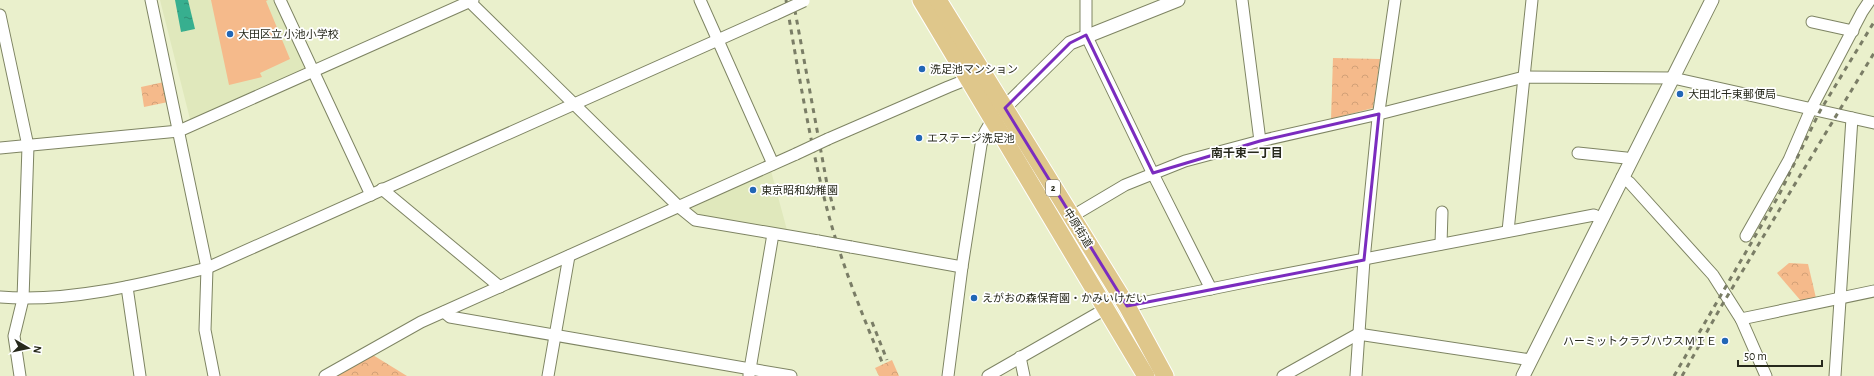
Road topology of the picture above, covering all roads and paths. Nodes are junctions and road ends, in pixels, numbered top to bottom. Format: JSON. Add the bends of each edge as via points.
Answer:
{"nodes":[{"id":1,"x":151,"y":0,"type":"edge"},
{"id":2,"x":280,"y":0,"type":"edge"},
{"id":3,"x":700,"y":0,"type":"edge"},
{"id":4,"x":921,"y":0,"type":"edge"},
{"id":5,"x":938,"y":0,"type":"edge"},
{"id":6,"x":1086,"y":0,"type":"edge"},
{"id":7,"x":1242,"y":0,"type":"edge"},
{"id":8,"x":1395,"y":0,"type":"edge"},
{"id":9,"x":1532,"y":0,"type":"edge"},
{"id":10,"x":1712,"y":0,"type":"edge"},
{"id":11,"x":1870,"y":0,"type":"edge"},
{"id":12,"x":470,"y":1,"type":"edge"},
{"id":13,"x":806,"y":1,"type":"edge"},
{"id":14,"x":1174,"y":1,"type":"edge"},
{"id":15,"x":0,"y":15,"type":"edge"},
{"id":16,"x":1812,"y":22,"type":"dead end"},
{"id":17,"x":1853,"y":31,"type":"junction"},
{"id":18,"x":1086,"y":35,"type":"junction"},
{"id":19,"x":718,"y":40,"type":"junction"},
{"id":20,"x":314,"y":72,"type":"junction"},
{"id":21,"x":1524,"y":77,"type":"junction"},
{"id":22,"x":1673,"y":78,"type":"junction"},
{"id":23,"x":968,"y":79,"type":"junction"},
{"id":24,"x":992,"y":89,"type":"junction"},
{"id":25,"x":574,"y":104,"type":"junction"},
{"id":26,"x":1811,"y":109,"type":"junction"},
{"id":27,"x":998,"y":114,"type":"junction"},
{"id":28,"x":1379,"y":114,"type":"junction"},
{"id":29,"x":1852,"y":118,"type":"junction"},
{"id":30,"x":1874,"y":123,"type":"edge"},
{"id":31,"x":179,"y":131,"type":"junction"},
{"id":32,"x":1260,"y":141,"type":"junction"},
{"id":33,"x":28,"y":146,"type":"junction"},
{"id":34,"x":0,"y":148,"type":"edge"},
{"id":35,"x":1578,"y":153,"type":"dead end"},
{"id":36,"x":1631,"y":161,"type":"junction"},
{"id":37,"x":773,"y":164,"type":"junction"},
{"id":38,"x":1153,"y":174,"type":"junction"},
{"id":39,"x":1622,"y":177,"type":"junction"},
{"id":40,"x":382,"y":189,"type":"junction"},
{"id":41,"x":371,"y":195,"type":"junction"},
{"id":42,"x":679,"y":207,"type":"junction"},
{"id":43,"x":1442,"y":212,"type":"dead end"},
{"id":44,"x":1071,"y":217,"type":"junction"},
{"id":45,"x":1602,"y":219,"type":"junction"},
{"id":46,"x":1508,"y":231,"type":"junction"},
{"id":47,"x":773,"y":234,"type":"junction"},
{"id":48,"x":1746,"y":236,"type":"dead end"},
{"id":49,"x":1441,"y":244,"type":"junction"},
{"id":50,"x":569,"y":256,"type":"junction"},
{"id":51,"x":1364,"y":260,"type":"junction"},
{"id":52,"x":962,"y":267,"type":"junction"},
{"id":53,"x":207,"y":268,"type":"junction"},
{"id":54,"x":127,"y":287,"type":"junction"},
{"id":55,"x":500,"y":287,"type":"junction"},
{"id":56,"x":1211,"y":289,"type":"junction"},
{"id":57,"x":1874,"y":291,"type":"edge"},
{"id":58,"x":0,"y":297,"type":"edge"},
{"id":59,"x":1840,"y":298,"type":"junction"},
{"id":60,"x":23,"y":299,"type":"junction"},
{"id":61,"x":1127,"y":306,"type":"junction"},
{"id":62,"x":1106,"y":308,"type":"junction"},
{"id":63,"x":444,"y":312,"type":"junction"},
{"id":64,"x":1742,"y":319,"type":"junction"},
{"id":65,"x":1358,"y":334,"type":"junction"},
{"id":66,"x":555,"y":335,"type":"junction"},
{"id":67,"x":1020,"y":357,"type":"junction"},
{"id":68,"x":1531,"y":360,"type":"junction"},
{"id":69,"x":750,"y":373,"type":"edge"},
{"id":70,"x":20,"y":376,"type":"edge"},
{"id":71,"x":140,"y":376,"type":"edge"},
{"id":72,"x":214,"y":376,"type":"edge"},
{"id":73,"x":325,"y":376,"type":"edge"},
{"id":74,"x":548,"y":376,"type":"edge"},
{"id":75,"x":790,"y":376,"type":"edge"},
{"id":76,"x":948,"y":376,"type":"edge"},
{"id":77,"x":988,"y":376,"type":"edge"},
{"id":78,"x":1024,"y":376,"type":"edge"},
{"id":79,"x":1146,"y":376,"type":"edge"},
{"id":80,"x":1165,"y":376,"type":"edge"},
{"id":81,"x":1283,"y":376,"type":"edge"},
{"id":82,"x":1356,"y":376,"type":"edge"},
{"id":83,"x":1523,"y":376,"type":"edge"},
{"id":84,"x":1766,"y":376,"type":"edge"},
{"id":85,"x":1835,"y":376,"type":"edge"}],
"edges":[{"from":1,"to":31,"type":"street"},
{"from":2,"to":20,"type":"street"},
{"from":3,"to":19,"type":"street"},
{"from":4,"to":23,"type":"main road","name":"中原街道","number":"2"},
{"from":5,"to":24,"type":"main road","name":"中原街道","number":"2"},
{"from":6,"to":18,"type":"street"},
{"from":7,"to":32,"type":"street"},
{"from":8,"to":28,"type":"street"},
{"from":9,"to":21,"type":"street"},
{"from":10,"to":22,"type":"street"},
{"from":11,"to":17,"type":"street"},
{"from":12,"to":20,"type":"street"},
{"from":12,"to":25,"type":"street"},
{"from":13,"to":19,"type":"street","bridge":true},
{"from":14,"to":18,"type":"street"},
{"from":15,"to":33,"type":"street"},
{"from":16,"to":17,"type":"street"},
{"from":17,"to":26,"type":"street"},
{"from":18,"to":27,"type":"street","via":[[1070,43]]},
{"from":18,"to":38,"type":"street"},
{"from":19,"to":25,"type":"street"},
{"from":19,"to":37,"type":"street"},
{"from":20,"to":31,"type":"street"},
{"from":20,"to":41,"type":"street"},
{"from":21,"to":22,"type":"street"},
{"from":21,"to":28,"type":"street"},
{"from":21,"to":46,"type":"street"},
{"from":22,"to":26,"type":"street"},
{"from":22,"to":36,"type":"street"},
{"from":23,"to":24,"type":"street","via":[[985,83]]},
{"from":23,"to":27,"type":"main road","name":"中原街道","number":"2"},
{"from":23,"to":37,"type":"street","bridge":true},
{"from":24,"to":27,"type":"main road","name":"中原街道","number":"2"},
{"from":25,"to":40,"type":"street"},
{"from":25,"to":42,"type":"street"},
{"from":26,"to":29,"type":"street"},
{"from":26,"to":48,"type":"street","via":[[1789,160]]},
{"from":27,"to":44,"type":"main road","name":"中原街道","number":"2"},
{"from":27,"to":52,"type":"street","via":[[982,139]]},
{"from":27,"to":62,"type":"main road","name":"中原街道","number":"2"},
{"from":28,"to":32,"type":"street"},
{"from":28,"to":51,"type":"street"},
{"from":29,"to":30,"type":"street"},
{"from":29,"to":59,"type":"street"},
{"from":31,"to":33,"type":"street"},
{"from":31,"to":53,"type":"street"},
{"from":32,"to":38,"type":"street","via":[[1185,161]]},
{"from":33,"to":34,"type":"street"},
{"from":33,"to":60,"type":"street"},
{"from":35,"to":36,"type":"street","via":[[1626,158]]},
{"from":36,"to":39,"type":"street"},
{"from":37,"to":42,"type":"street"},
{"from":38,"to":44,"type":"street","via":[[1125,185]]},
{"from":38,"to":56,"type":"street"},
{"from":39,"to":45,"type":"street"},
{"from":39,"to":64,"type":"street","via":[[1709,271]]},
{"from":40,"to":41,"type":"street"},
{"from":40,"to":55,"type":"street"},
{"from":41,"to":53,"type":"street"},
{"from":42,"to":47,"type":"street","via":[[695,220]]},
{"from":42,"to":50,"type":"street"},
{"from":43,"to":49,"type":"street"},
{"from":44,"to":61,"type":"main road","name":"中原街道","number":"2"},
{"from":45,"to":46,"type":"street","via":[[1594,215]]},
{"from":45,"to":68,"type":"street"},
{"from":46,"to":49,"type":"street"},
{"from":47,"to":52,"type":"street","bridge":true},
{"from":47,"to":69,"type":"street"},
{"from":49,"to":51,"type":"street"},
{"from":50,"to":55,"type":"street"},
{"from":50,"to":66,"type":"street"},
{"from":51,"to":56,"type":"street"},
{"from":51,"to":65,"type":"street"},
{"from":52,"to":76,"type":"street"},
{"from":53,"to":54,"type":"street"},
{"from":53,"to":72,"type":"street","via":[[205,330]]},
{"from":54,"to":60,"type":"street"},
{"from":54,"to":71,"type":"street"},
{"from":55,"to":63,"type":"street"},
{"from":56,"to":61,"type":"street"},
{"from":57,"to":59,"type":"street"},
{"from":58,"to":60,"type":"street"},
{"from":59,"to":64,"type":"street"},
{"from":59,"to":85,"type":"street"},
{"from":60,"to":70,"type":"street","via":[[14,336]]},
{"from":61,"to":80,"type":"main road","name":"中原街道","number":"2"},
{"from":62,"to":67,"type":"street"},
{"from":62,"to":79,"type":"main road","name":"中原街道","number":"2"},
{"from":63,"to":66,"type":"street","via":[[450,317]]},
{"from":63,"to":73,"type":"street","via":[[421,322]]},
{"from":64,"to":84,"type":"street"},
{"from":65,"to":68,"type":"street"},
{"from":65,"to":81,"type":"street"},
{"from":65,"to":82,"type":"street"},
{"from":66,"to":69,"type":"street"},
{"from":66,"to":74,"type":"street"},
{"from":67,"to":77,"type":"street"},
{"from":67,"to":78,"type":"street"},
{"from":68,"to":83,"type":"street"},
{"from":69,"to":75,"type":"street"}]}
